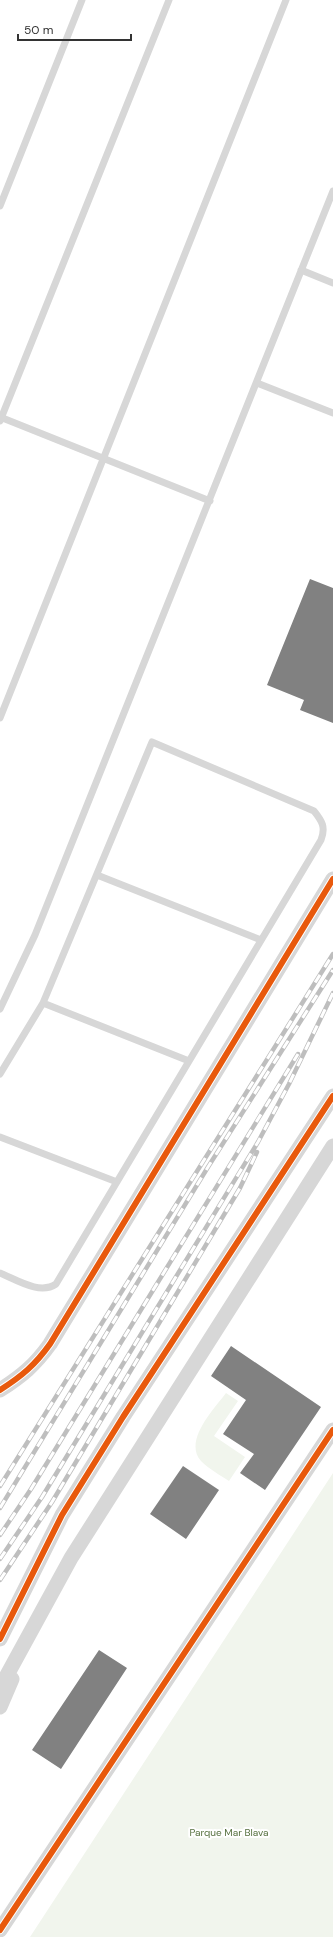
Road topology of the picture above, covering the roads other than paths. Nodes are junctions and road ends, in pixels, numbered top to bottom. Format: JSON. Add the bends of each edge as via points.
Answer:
{"nodes":[{"id":1,"x":82,"y":0,"type":"edge"},
{"id":2,"x":169,"y":0,"type":"edge"},
{"id":3,"x":286,"y":0,"type":"edge"},
{"id":4,"x":333,"y":191,"type":"edge"},
{"id":5,"x":0,"y":206,"type":"edge"},
{"id":6,"x":301,"y":270,"type":"junction"},
{"id":7,"x":333,"y":283,"type":"edge"},
{"id":8,"x":257,"y":383,"type":"junction"},
{"id":9,"x":333,"y":413,"type":"edge"},
{"id":10,"x":0,"y":419,"type":"edge"},
{"id":11,"x":103,"y":458,"type":"junction"},
{"id":12,"x":210,"y":500,"type":"junction"},
{"id":13,"x":0,"y":718,"type":"edge"},
{"id":14,"x":97,"y":875,"type":"junction"},
{"id":15,"x":333,"y":879,"type":"edge"},
{"id":16,"x":261,"y":940,"type":"junction"},
{"id":17,"x":43,"y":1003,"type":"junction"},
{"id":18,"x":0,"y":1009,"type":"edge"},
{"id":19,"x":189,"y":1061,"type":"junction"},
{"id":20,"x":0,"y":1074,"type":"edge"},
{"id":21,"x":333,"y":1096,"type":"edge"},
{"id":22,"x":0,"y":1137,"type":"edge"},
{"id":23,"x":333,"y":1146,"type":"edge"},
{"id":24,"x":117,"y":1182,"type":"junction"},
{"id":25,"x":0,"y":1273,"type":"edge"},
{"id":26,"x":0,"y":1390,"type":"edge"},
{"id":27,"x":333,"y":1430,"type":"edge"},
{"id":28,"x":35,"y":1621,"type":"junction"},
{"id":29,"x":0,"y":1639,"type":"edge"},
{"id":30,"x":0,"y":1688,"type":"edge"},
{"id":31,"x":0,"y":1707,"type":"edge"},
{"id":32,"x":0,"y":1930,"type":"edge"}],
"edges":[{"from":1,"to":5,"type":"lane"},
{"from":2,"to":10,"type":"lane"},
{"from":3,"to":11,"type":"lane"},
{"from":4,"to":6,"type":"lane"},
{"from":6,"to":7,"type":"lane"},
{"from":6,"to":8,"type":"lane"},
{"from":8,"to":9,"type":"lane"},
{"from":8,"to":12,"type":"lane"},
{"from":10,"to":11,"type":"lane"},
{"from":11,"to":12,"type":"lane"},
{"from":11,"to":13,"type":"lane"},
{"from":12,"to":18,"type":"lane","via":[[23,965]]},
{"from":14,"to":16,"type":"lane"},
{"from":14,"to":16,"type":"lane","via":[[152,742],[314,811],[322,821],[324,832],[321,840]]},
{"from":14,"to":17,"type":"lane"},
{"from":15,"to":26,"type":"street","via":[[50,1344],[22,1376]]},
{"from":16,"to":19,"type":"lane"},
{"from":17,"to":19,"type":"lane"},
{"from":17,"to":20,"type":"lane"},
{"from":19,"to":24,"type":"lane"},
{"from":21,"to":29,"type":"street","via":[[135,1397],[62,1515]]},
{"from":22,"to":24,"type":"lane"},
{"from":23,"to":28,"type":"street","via":[[71,1558]]},
{"from":24,"to":25,"type":"lane","via":[[56,1284],[51,1288],[37,1288]]},
{"from":27,"to":32,"type":"street"},
{"from":28,"to":30,"type":"street"},
{"from":28,"to":31,"type":"street"}]}
